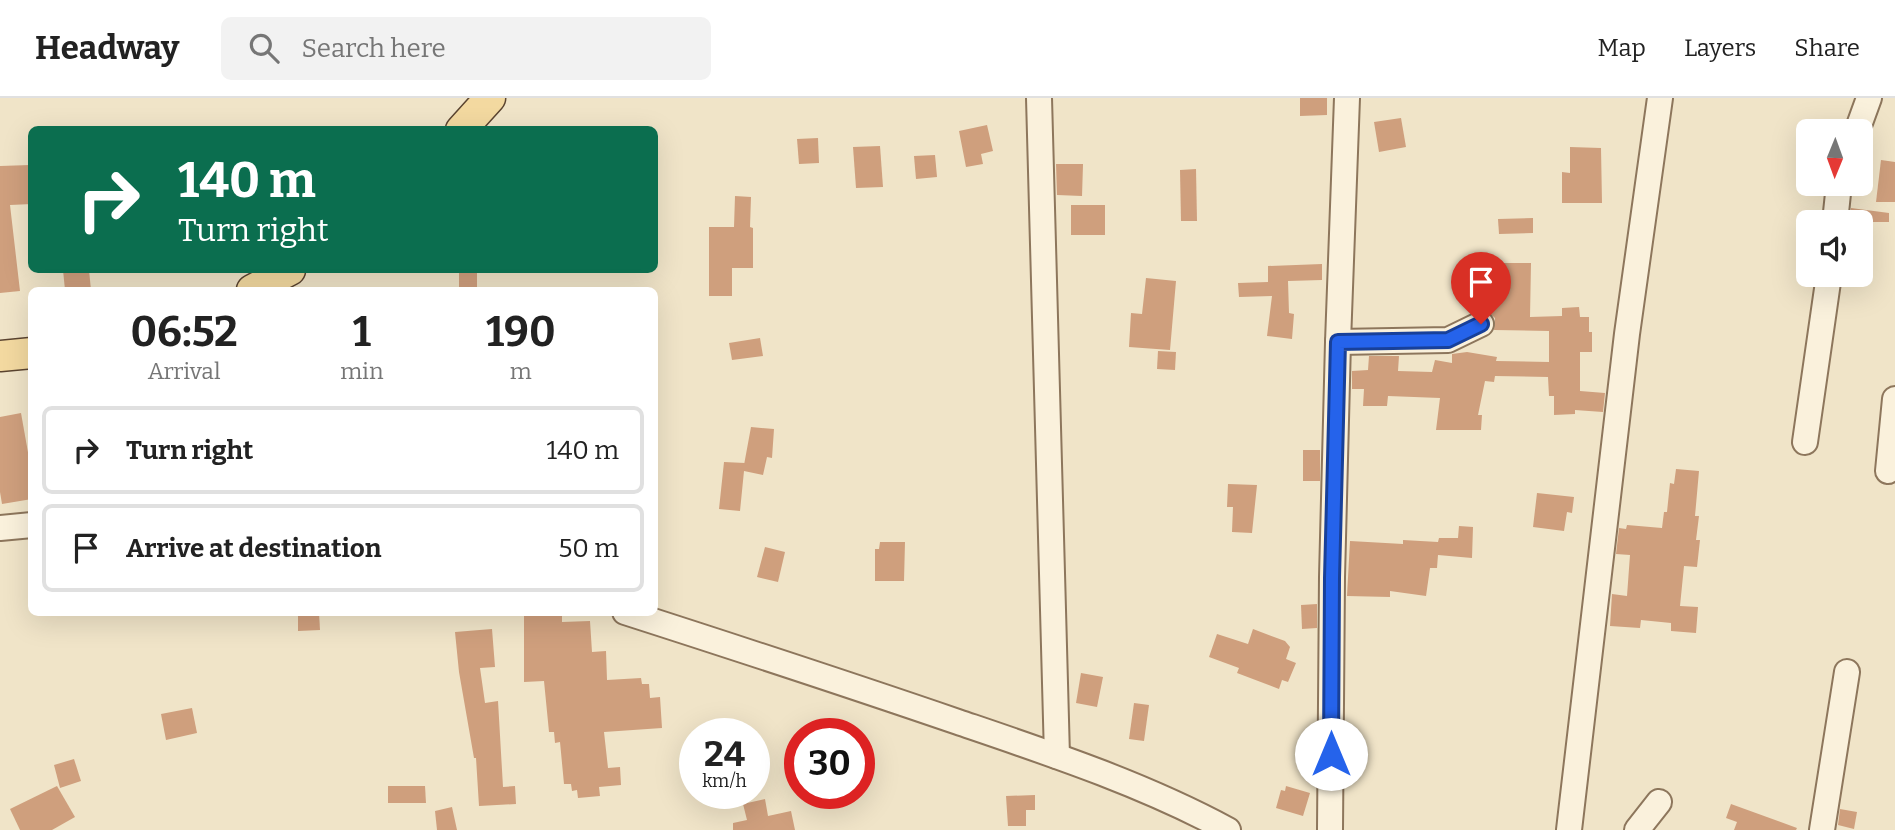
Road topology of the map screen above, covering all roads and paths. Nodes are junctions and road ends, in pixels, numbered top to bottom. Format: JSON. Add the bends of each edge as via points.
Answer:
{"nodes":[{"id":1,"x":489,"y":98,"type":"edge"},
{"id":2,"x":1039,"y":98,"type":"edge"},
{"id":3,"x":1347,"y":98,"type":"edge"},
{"id":4,"x":1660,"y":98,"type":"edge"},
{"id":5,"x":1869,"y":98,"type":"edge"},
{"id":6,"x":1861,"y":119,"type":"edge"},
{"id":7,"x":464,"y":126,"type":"edge"},
{"id":8,"x":284,"y":273,"type":"edge"},
{"id":9,"x":258,"y":287,"type":"edge"},
{"id":10,"x":1827,"y":287,"type":"edge"},
{"id":11,"x":1481,"y":324,"type":"dead end"},
{"id":12,"x":1338,"y":342,"type":"junction"},
{"id":13,"x":28,"y":354,"type":"edge"},
{"id":14,"x":0,"y":356,"type":"edge"},
{"id":15,"x":1895,"y":399,"type":"edge"},
{"id":16,"x":1805,"y":442,"type":"dead end"},
{"id":17,"x":1888,"y":471,"type":"dead end"},
{"id":18,"x":28,"y":525,"type":"edge"},
{"id":19,"x":0,"y":528,"type":"edge"},
{"id":20,"x":637,"y":616,"type":"edge"},
{"id":21,"x":1847,"y":672,"type":"dead end"},
{"id":22,"x":1057,"y":756,"type":"junction"},
{"id":23,"x":1659,"y":802,"type":"dead end"},
{"id":24,"x":1199,"y":822,"type":"edge"},
{"id":25,"x":1573,"y":828,"type":"edge"},
{"id":26,"x":1228,"y":830,"type":"edge"},
{"id":27,"x":1330,"y":830,"type":"edge"},
{"id":28,"x":1637,"y":830,"type":"edge"},
{"id":29,"x":1822,"y":830,"type":"edge"}],
"edges":[{"from":1,"to":7,"type":"main road"},
{"from":2,"to":22,"type":"street"},
{"from":3,"to":12,"type":"street"},
{"from":4,"to":25,"type":"street","via":[[1627,334]]},
{"from":5,"to":6,"type":"street"},
{"from":8,"to":9,"type":"main road"},
{"from":10,"to":16,"type":"street"},
{"from":11,"to":12,"type":"street","via":[[1448,340]]},
{"from":12,"to":27,"type":"street"},
{"from":13,"to":14,"type":"main road"},
{"from":15,"to":17,"type":"street"},
{"from":18,"to":19,"type":"street"},
{"from":20,"to":22,"type":"street"},
{"from":21,"to":29,"type":"street"},
{"from":22,"to":24,"type":"street"},
{"from":23,"to":28,"type":"street"},
{"from":24,"to":26,"type":"street"}]}
